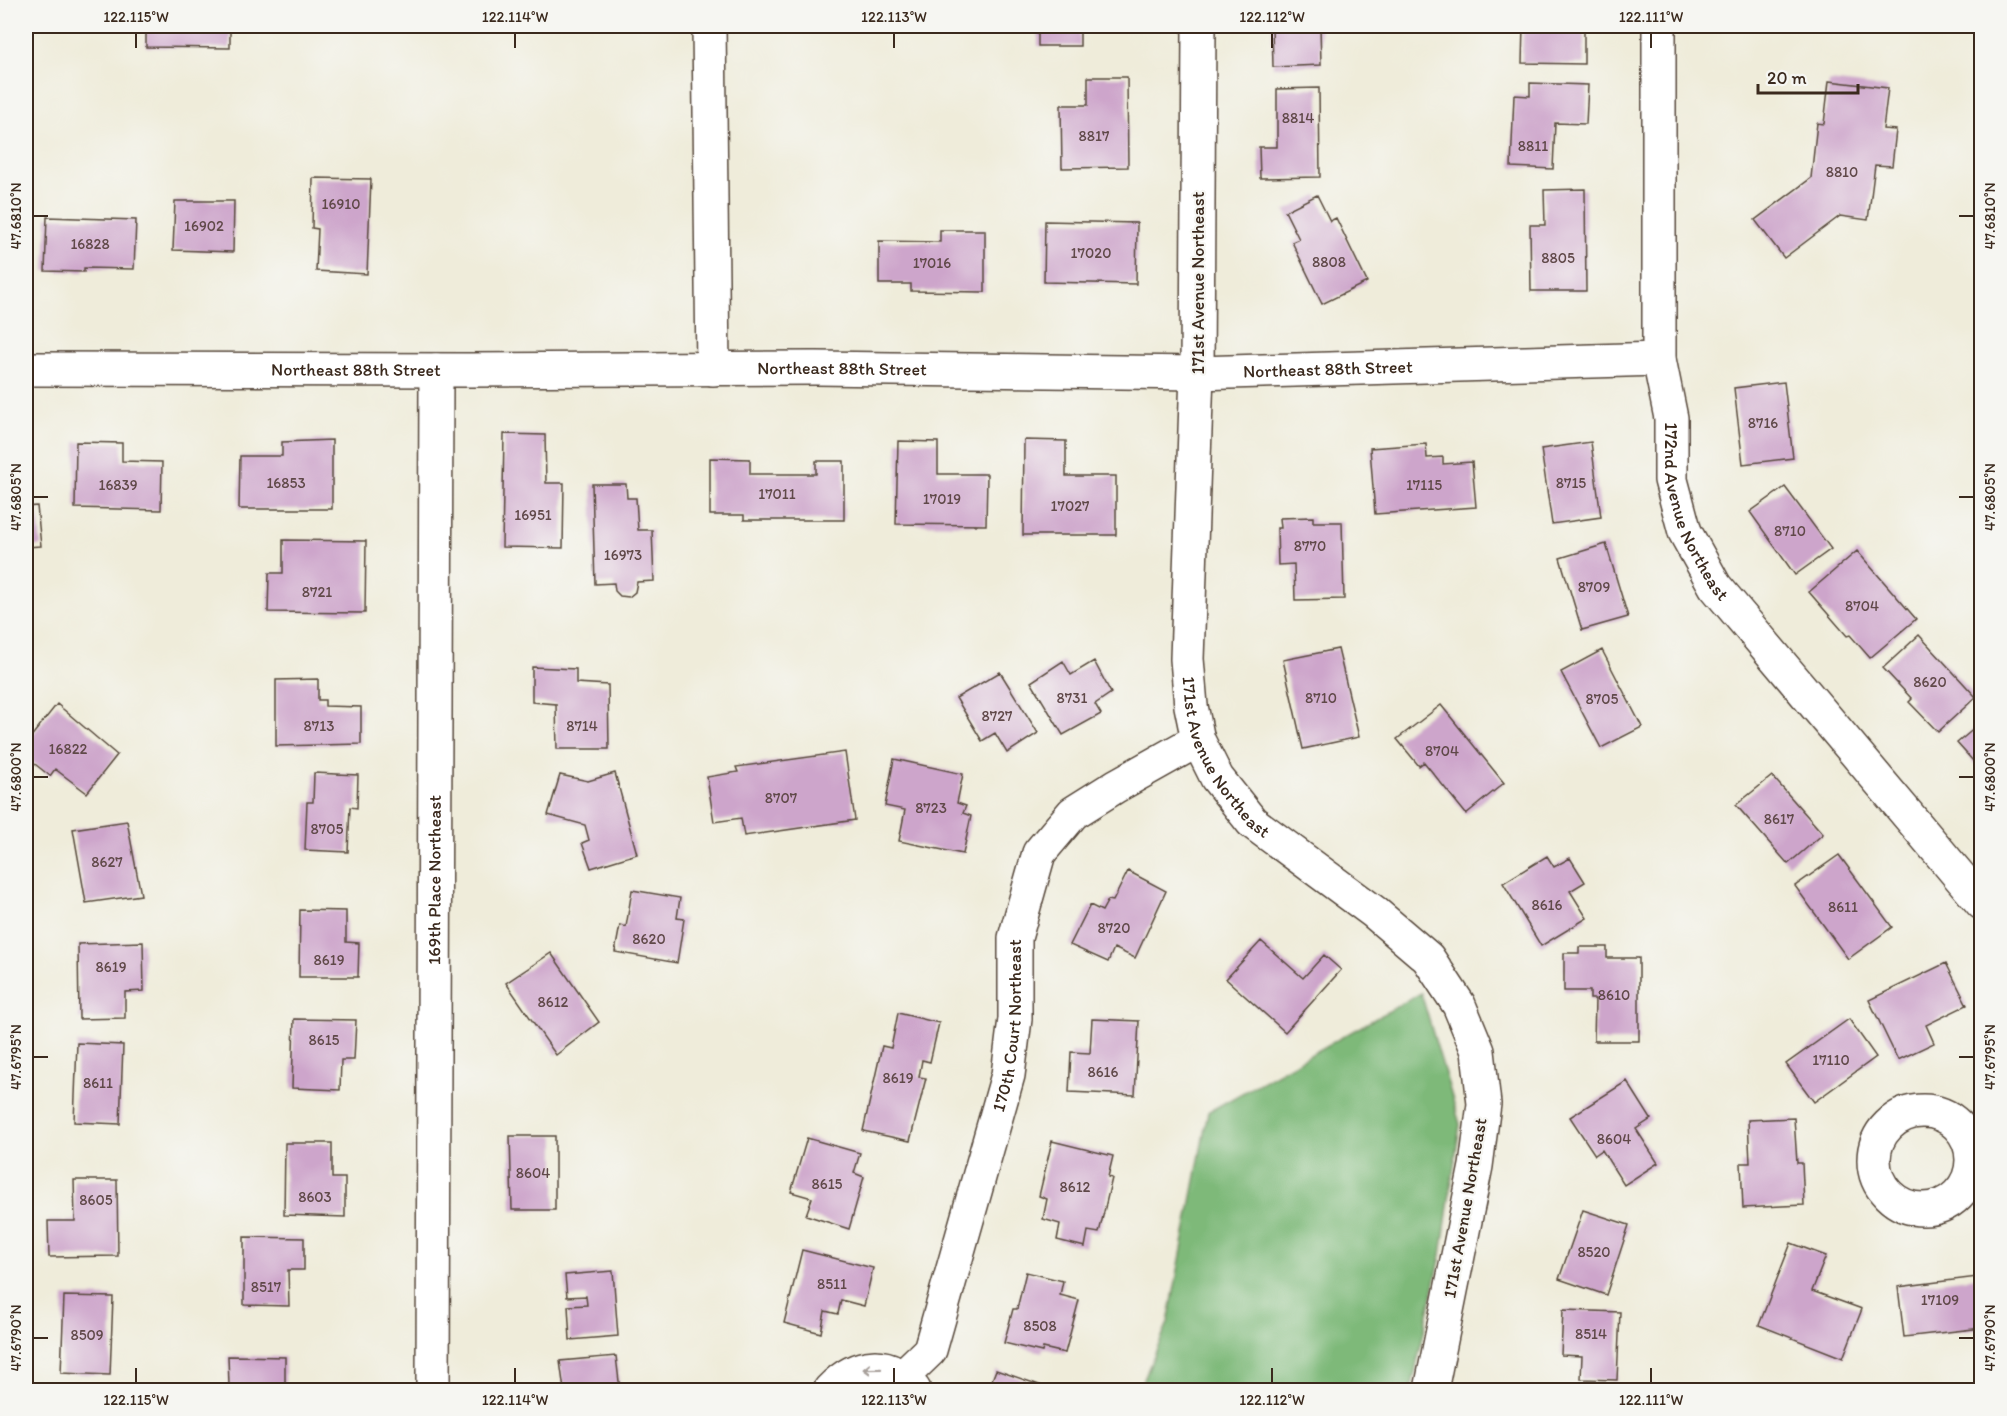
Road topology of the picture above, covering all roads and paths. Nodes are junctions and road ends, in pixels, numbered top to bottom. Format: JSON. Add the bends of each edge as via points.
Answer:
{"nodes":[{"id":1,"x":710,"y":26,"type":"edge"},
{"id":2,"x":1199,"y":26,"type":"edge"},
{"id":3,"x":1659,"y":26,"type":"edge"},
{"id":4,"x":1659,"y":359,"type":"junction"},
{"id":5,"x":26,"y":369,"type":"edge"},
{"id":6,"x":713,"y":369,"type":"junction"},
{"id":7,"x":435,"y":370,"type":"junction"},
{"id":8,"x":1197,"y":373,"type":"junction"},
{"id":9,"x":1198,"y":740,"type":"junction"},
{"id":10,"x":1982,"y":903,"type":"edge"},
{"id":11,"x":908,"y":1384,"type":"edge"},
{"id":12,"x":433,"y":1390,"type":"edge"},
{"id":13,"x":830,"y":1390,"type":"edge"},
{"id":14,"x":1431,"y":1390,"type":"edge"}],
"edges":[{"from":1,"to":6,"type":"street"},
{"from":2,"to":8,"type":"street","name":"171st Avenue Northeast"},
{"from":3,"to":4,"type":"street","name":"172nd Avenue Northeast"},
{"from":4,"to":8,"type":"street","name":"Northeast 88th Street"},
{"from":4,"to":10,"type":"street","name":"172nd Avenue Northeast","via":[[1671,418],[1671,480],[1685,532],[1715,586]]},
{"from":5,"to":7,"type":"street","name":"Northeast 88th Street"},
{"from":6,"to":7,"type":"street","name":"Northeast 88th Street"},
{"from":6,"to":8,"type":"street","name":"Northeast 88th Street"},
{"from":7,"to":12,"type":"street","name":"169th Place Northeast"},
{"from":8,"to":9,"type":"street","name":"171st Avenue Northeast","via":[[1187,659]]},
{"from":9,"to":11,"type":"street","name":"170th Court Northeast","via":[[1073,813],[1039,853],[1014,938],[1014,1019],[1008,1075],[930,1350]]},
{"from":9,"to":14,"type":"street","name":"171st Avenue Northeast","via":[[1218,778],[1252,822],[1374,912],[1428,958],[1459,1005],[1478,1051],[1484,1104],[1476,1166]]},
{"from":11,"to":13,"type":"street","name":"170th Court Northeast","one_way":true,"via":[[888,1369],[872,1367],[841,1378]]}]}
